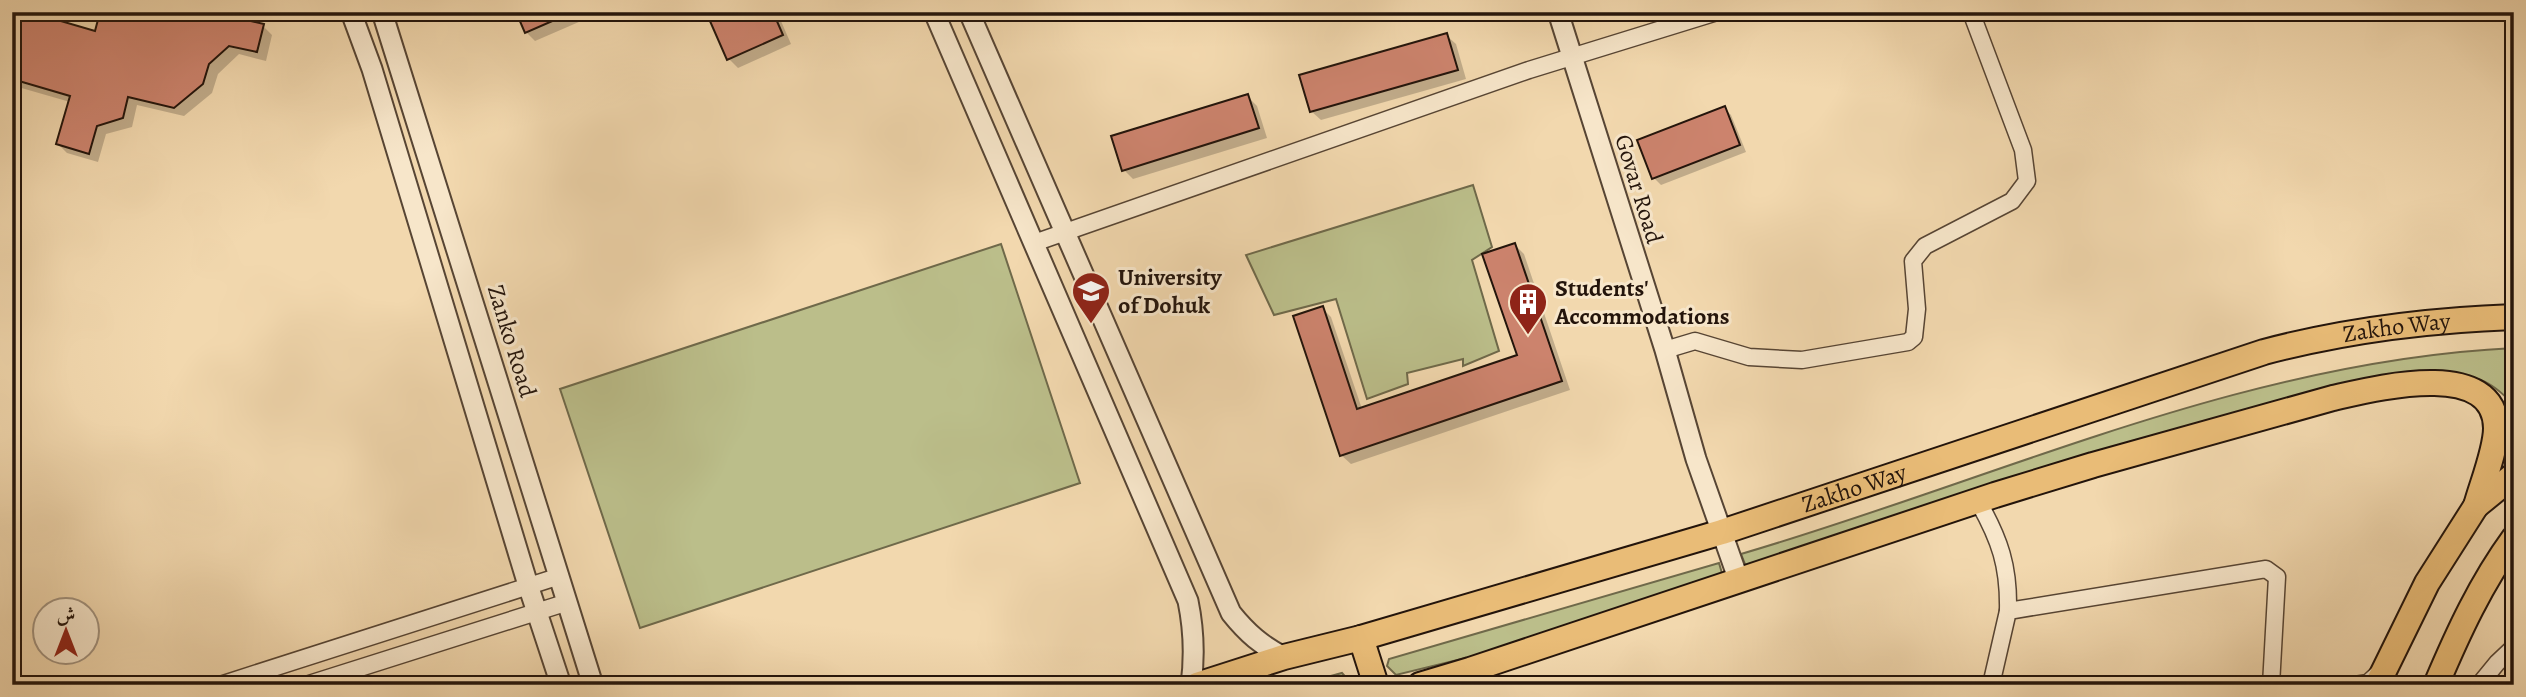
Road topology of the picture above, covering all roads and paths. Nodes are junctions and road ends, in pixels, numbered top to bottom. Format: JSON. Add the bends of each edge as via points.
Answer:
{"nodes":[{"id":1,"x":351,"y":12,"type":"edge"},
{"id":2,"x":383,"y":12,"type":"edge"},
{"id":3,"x":934,"y":12,"type":"edge"},
{"id":4,"x":969,"y":12,"type":"edge"},
{"id":5,"x":1558,"y":12,"type":"edge"},
{"id":6,"x":1717,"y":12,"type":"edge"},
{"id":7,"x":1971,"y":12,"type":"edge"},
{"id":8,"x":1574,"y":57,"type":"junction"},
{"id":9,"x":1064,"y":232,"type":"junction"},
{"id":10,"x":1034,"y":243,"type":"junction"},
{"id":11,"x":2514,"y":317,"type":"edge"},
{"id":12,"x":1665,"y":350,"type":"junction"},
{"id":13,"x":2514,"y":475,"type":"edge"},
{"id":14,"x":1978,"y":501,"type":"junction"},
{"id":15,"x":2476,"y":506,"type":"junction"},
{"id":16,"x":1722,"y":532,"type":"junction"},
{"id":17,"x":2514,"y":538,"type":"edge"},
{"id":18,"x":559,"y":576,"type":"junction"},
{"id":19,"x":1739,"y":580,"type":"junction"},
{"id":20,"x":528,"y":585,"type":"junction"},
{"id":21,"x":1218,"y":586,"type":"junction"},
{"id":22,"x":1188,"y":601,"type":"junction"},
{"id":23,"x":568,"y":602,"type":"junction"},
{"id":24,"x":537,"y":611,"type":"junction"},
{"id":25,"x":2008,"y":611,"type":"junction"},
{"id":26,"x":1361,"y":638,"type":"junction"},
{"id":27,"x":2514,"y":647,"type":"edge"},
{"id":28,"x":1284,"y":657,"type":"junction"},
{"id":29,"x":2381,"y":676,"type":"edge"},
{"id":30,"x":1472,"y":677,"type":"edge"},
{"id":31,"x":220,"y":685,"type":"edge"},
{"id":32,"x":306,"y":685,"type":"edge"},
{"id":33,"x":561,"y":685,"type":"edge"},
{"id":34,"x":593,"y":685,"type":"edge"},
{"id":35,"x":1191,"y":685,"type":"edge"},
{"id":36,"x":1197,"y":685,"type":"edge"},
{"id":37,"x":1376,"y":685,"type":"edge"},
{"id":38,"x":1420,"y":685,"type":"edge"},
{"id":39,"x":1991,"y":685,"type":"edge"},
{"id":40,"x":2271,"y":685,"type":"edge"},
{"id":41,"x":2355,"y":685,"type":"edge"},
{"id":42,"x":2436,"y":685,"type":"edge"},
{"id":43,"x":2479,"y":685,"type":"edge"}],
"edges":[{"from":1,"to":20,"type":"street"},
{"from":2,"to":18,"type":"street","name":"Zanko Road"},
{"from":3,"to":10,"type":"street"},
{"from":4,"to":9,"type":"street"},
{"from":5,"to":8,"type":"street","name":"Govar Road"},
{"from":6,"to":8,"type":"street"},
{"from":7,"to":12,"type":"street","via":[[2023,150],[2027,181],[2012,201],[1924,246],[1913,261],[1914,337],[1908,342],[1802,359],[1749,357],[1695,341]]},
{"from":8,"to":9,"type":"street"},
{"from":8,"to":12,"type":"street","name":"Govar Road"},
{"from":9,"to":10,"type":"street"},
{"from":9,"to":21,"type":"street"},
{"from":10,"to":22,"type":"street"},
{"from":11,"to":16,"type":"main road","name":"Zakho Way","via":[[2409,323],[2276,349]]},
{"from":12,"to":16,"type":"street","name":"Govar Road"},
{"from":13,"to":15,"type":"main road"},
{"from":14,"to":15,"type":"main road","via":[[2333,398],[2430,382],[2474,390],[2490,406],[2496,427]]},
{"from":14,"to":19,"type":"main road"},
{"from":14,"to":25,"type":"street","via":[[1996,531],[2004,557]]},
{"from":15,"to":29,"type":"main road","via":[[2427,583]]},
{"from":16,"to":19,"type":"street","name":"Govar Road"},
{"from":16,"to":26,"type":"main road","name":"Zakho Way"},
{"from":17,"to":42,"type":"main road","via":[[2475,600]]},
{"from":18,"to":20,"type":"street"},
{"from":18,"to":23,"type":"street","name":"Zanko Road"},
{"from":19,"to":30,"type":"main road"},
{"from":20,"to":24,"type":"street"},
{"from":20,"to":31,"type":"street"},
{"from":21,"to":22,"type":"street"},
{"from":21,"to":28,"type":"street","via":[[1245,632]]},
{"from":22,"to":35,"type":"street","via":[[1195,631]]},
{"from":23,"to":24,"type":"street"},
{"from":23,"to":34,"type":"street","name":"Zanko Road"},
{"from":24,"to":32,"type":"street"},
{"from":24,"to":33,"type":"street"},
{"from":25,"to":39,"type":"street"},
{"from":25,"to":40,"type":"street","via":[[2266,569],[2277,577]]},
{"from":26,"to":28,"type":"main road","name":"Zakho Way"},
{"from":26,"to":37,"type":"main road"},
{"from":27,"to":43,"type":"street"},
{"from":28,"to":36,"type":"main road","name":"Zakho Way"},
{"from":29,"to":41,"type":"street"},
{"from":30,"to":38,"type":"main road"}]}
